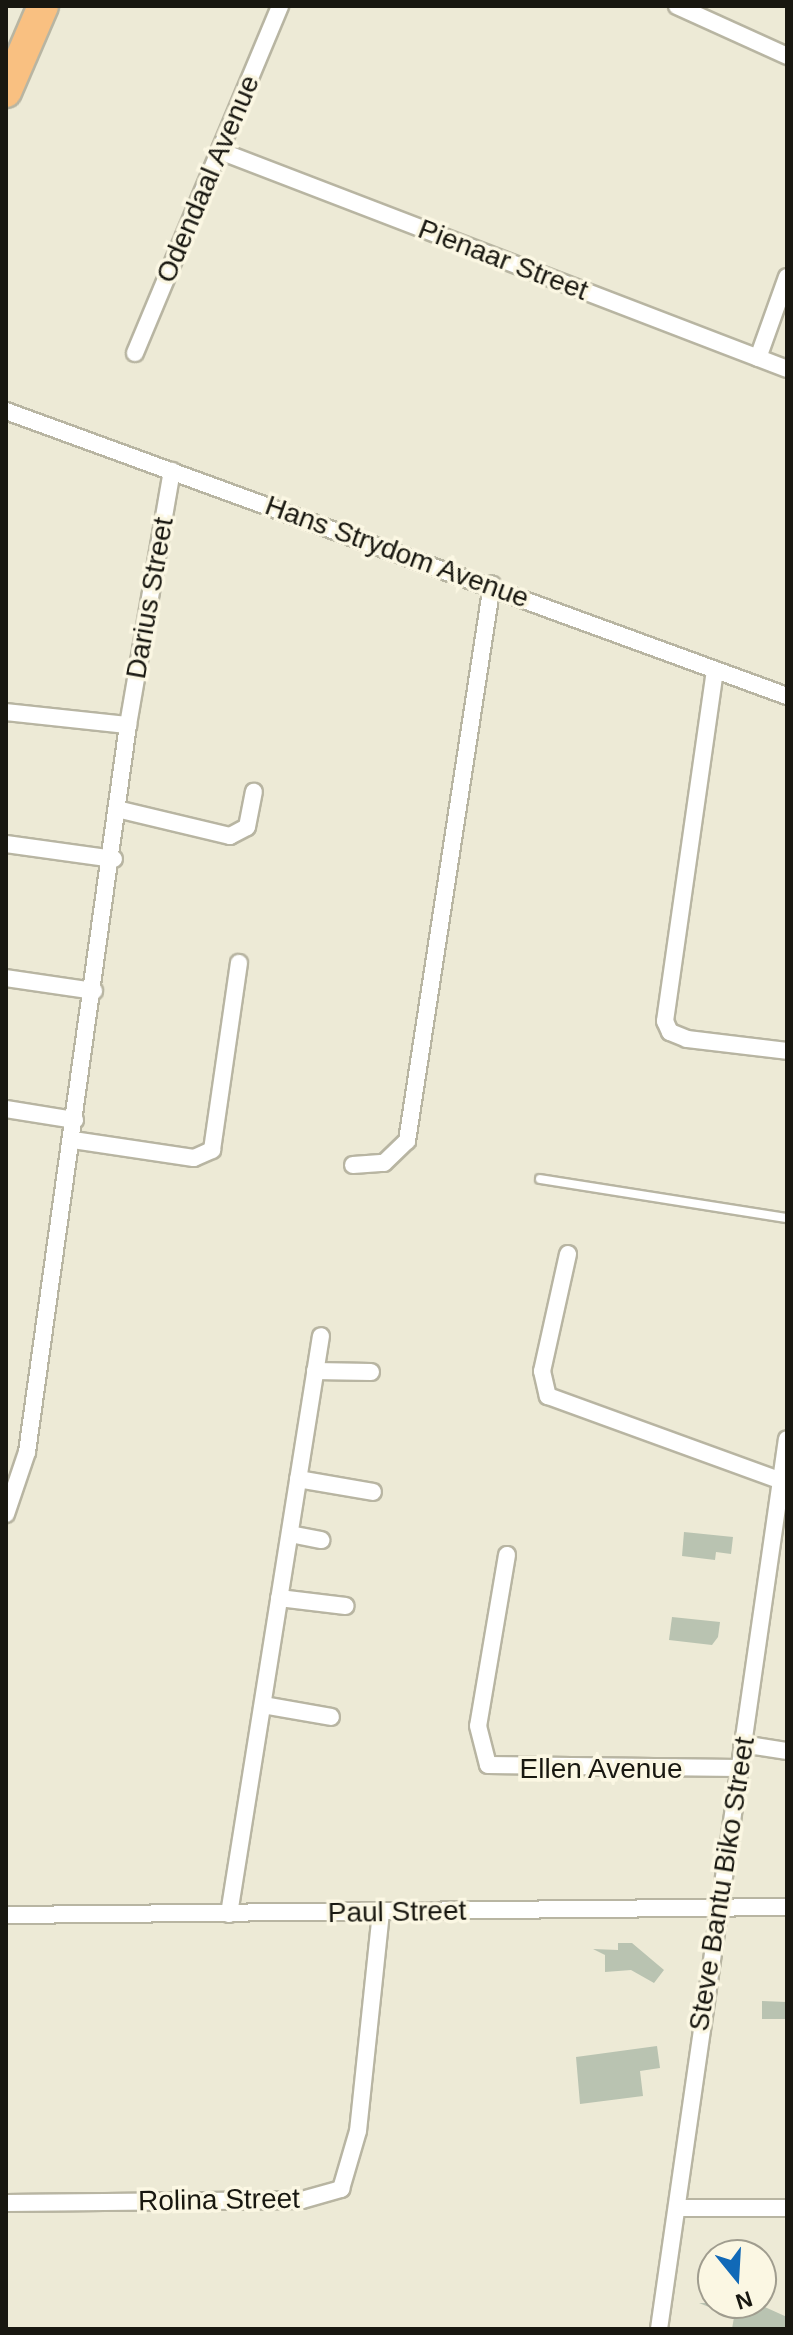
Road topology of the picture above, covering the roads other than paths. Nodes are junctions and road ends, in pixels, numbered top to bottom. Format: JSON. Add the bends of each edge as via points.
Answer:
{"nodes":[{"id":1,"x":43,"y":6,"type":"edge"},
{"id":2,"x":280,"y":6,"type":"edge"},
{"id":3,"x":677,"y":6,"type":"edge"},
{"id":4,"x":787,"y":56,"type":"edge"},
{"id":5,"x":6,"y":92,"type":"edge"},
{"id":6,"x":220,"y":151,"type":"junction"},
{"id":7,"x":787,"y":277,"type":"edge"},
{"id":8,"x":135,"y":353,"type":"dead end"},
{"id":9,"x":758,"y":358,"type":"junction"},
{"id":10,"x":787,"y":369,"type":"edge"},
{"id":11,"x":6,"y":411,"type":"edge"},
{"id":12,"x":172,"y":471,"type":"junction"},
{"id":13,"x":492,"y":584,"type":"junction"},
{"id":14,"x":715,"y":670,"type":"junction"},
{"id":15,"x":787,"y":696,"type":"edge"},
{"id":16,"x":6,"y":712,"type":"edge"},
{"id":17,"x":128,"y":725,"type":"junction"},
{"id":18,"x":254,"y":792,"type":"dead end"},
{"id":19,"x":121,"y":810,"type":"junction"},
{"id":20,"x":6,"y":844,"type":"edge"},
{"id":21,"x":114,"y":859,"type":"junction"},
{"id":22,"x":239,"y":963,"type":"dead end"},
{"id":23,"x":6,"y":978,"type":"edge"},
{"id":24,"x":94,"y":991,"type":"junction"},
{"id":25,"x":787,"y":1051,"type":"edge"},
{"id":26,"x":6,"y":1109,"type":"edge"},
{"id":27,"x":75,"y":1120,"type":"junction"},
{"id":28,"x":73,"y":1140,"type":"junction"},
{"id":29,"x":353,"y":1165,"type":"dead end"},
{"id":30,"x":540,"y":1179,"type":"dead end"},
{"id":31,"x":787,"y":1218,"type":"edge"},
{"id":32,"x":568,"y":1254,"type":"dead end"},
{"id":33,"x":321,"y":1336,"type":"dead end"},
{"id":34,"x":315,"y":1371,"type":"junction"},
{"id":35,"x":371,"y":1372,"type":"dead end"},
{"id":36,"x":787,"y":1439,"type":"edge"},
{"id":37,"x":298,"y":1479,"type":"junction"},
{"id":38,"x":781,"y":1481,"type":"junction"},
{"id":39,"x":373,"y":1492,"type":"dead end"},
{"id":40,"x":6,"y":1514,"type":"edge"},
{"id":41,"x":290,"y":1534,"type":"junction"},
{"id":42,"x":321,"y":1540,"type":"dead end"},
{"id":43,"x":507,"y":1555,"type":"dead end"},
{"id":44,"x":779,"y":1562,"type":"edge"},
{"id":45,"x":279,"y":1598,"type":"junction"},
{"id":46,"x":346,"y":1606,"type":"dead end"},
{"id":47,"x":263,"y":1705,"type":"junction"},
{"id":48,"x":331,"y":1717,"type":"dead end"},
{"id":49,"x":742,"y":1744,"type":"junction"},
{"id":50,"x":787,"y":1751,"type":"edge"},
{"id":51,"x":738,"y":1768,"type":"junction"},
{"id":52,"x":715,"y":1907,"type":"junction"},
{"id":53,"x":787,"y":1907,"type":"edge"},
{"id":54,"x":381,"y":1912,"type":"junction"},
{"id":55,"x":229,"y":1914,"type":"junction"},
{"id":56,"x":6,"y":1915,"type":"edge"},
{"id":57,"x":6,"y":2203,"type":"edge"},
{"id":58,"x":678,"y":2208,"type":"junction"},
{"id":59,"x":787,"y":2208,"type":"edge"},
{"id":60,"x":659,"y":2329,"type":"edge"}],
"edges":[{"from":1,"to":5,"type":"highway"},
{"from":2,"to":6,"type":"street","name":"Odendaal Avenue"},
{"from":3,"to":4,"type":"street"},
{"from":6,"to":8,"type":"street","name":"Odendaal Avenue"},
{"from":6,"to":9,"type":"street","name":"Pienaar Street"},
{"from":7,"to":9,"type":"street"},
{"from":9,"to":10,"type":"street","name":"Pienaar Street"},
{"from":11,"to":12,"type":"street","name":"Hans Strydom Avenue"},
{"from":12,"to":13,"type":"street","name":"Hans Strydom Avenue"},
{"from":12,"to":17,"type":"street","name":"Darius Street"},
{"from":13,"to":14,"type":"street","name":"Hans Strydom Avenue"},
{"from":13,"to":29,"type":"street","via":[[407,1141],[384,1163]]},
{"from":14,"to":15,"type":"street","name":"Hans Strydom Avenue"},
{"from":14,"to":25,"type":"street","via":[[665,1021],[670,1032],[687,1039]]},
{"from":16,"to":17,"type":"street"},
{"from":17,"to":19,"type":"street","name":"Darius Street"},
{"from":18,"to":19,"type":"street","via":[[247,827],[230,836]]},
{"from":19,"to":21,"type":"street","name":"Darius Street"},
{"from":20,"to":21,"type":"street"},
{"from":21,"to":24,"type":"street","name":"Darius Street"},
{"from":22,"to":28,"type":"street","via":[[212,1150],[194,1158]]},
{"from":23,"to":24,"type":"street"},
{"from":24,"to":27,"type":"street","name":"Darius Street"},
{"from":26,"to":27,"type":"street"},
{"from":27,"to":28,"type":"street","name":"Darius Street"},
{"from":28,"to":40,"type":"street","name":"Darius Street","via":[[27,1452]]},
{"from":30,"to":31,"type":"lane"},
{"from":32,"to":38,"type":"street","via":[[542,1371],[548,1396]]},
{"from":33,"to":34,"type":"street"},
{"from":34,"to":35,"type":"street"},
{"from":34,"to":37,"type":"street"},
{"from":36,"to":38,"type":"street","name":"Steve Bantu Biko Street"},
{"from":37,"to":39,"type":"street"},
{"from":37,"to":41,"type":"street"},
{"from":38,"to":44,"type":"street","name":"Steve Bantu Biko Street"},
{"from":41,"to":42,"type":"street"},
{"from":41,"to":45,"type":"street"},
{"from":43,"to":51,"type":"street","name":"Ellen Avenue","via":[[478,1726],[488,1765]]},
{"from":44,"to":49,"type":"street","name":"Steve Bantu Biko Street"},
{"from":45,"to":46,"type":"street"},
{"from":45,"to":47,"type":"street"},
{"from":47,"to":48,"type":"street"},
{"from":47,"to":55,"type":"street"},
{"from":49,"to":50,"type":"street"},
{"from":49,"to":51,"type":"street","name":"Steve Bantu Biko Street"},
{"from":51,"to":52,"type":"street","name":"Steve Bantu Biko Street"},
{"from":52,"to":53,"type":"street","name":"Paul Street"},
{"from":52,"to":54,"type":"street","name":"Paul Street"},
{"from":52,"to":58,"type":"street","name":"Steve Bantu Biko Street"},
{"from":54,"to":55,"type":"street","name":"Paul Street"},
{"from":54,"to":57,"type":"street","name":"Rolina Street","via":[[358,2131],[341,2189],[302,2200]]},
{"from":55,"to":56,"type":"street","name":"Paul Street"},
{"from":58,"to":59,"type":"street"},
{"from":58,"to":60,"type":"street","name":"Steve Bantu Biko Street"}]}
